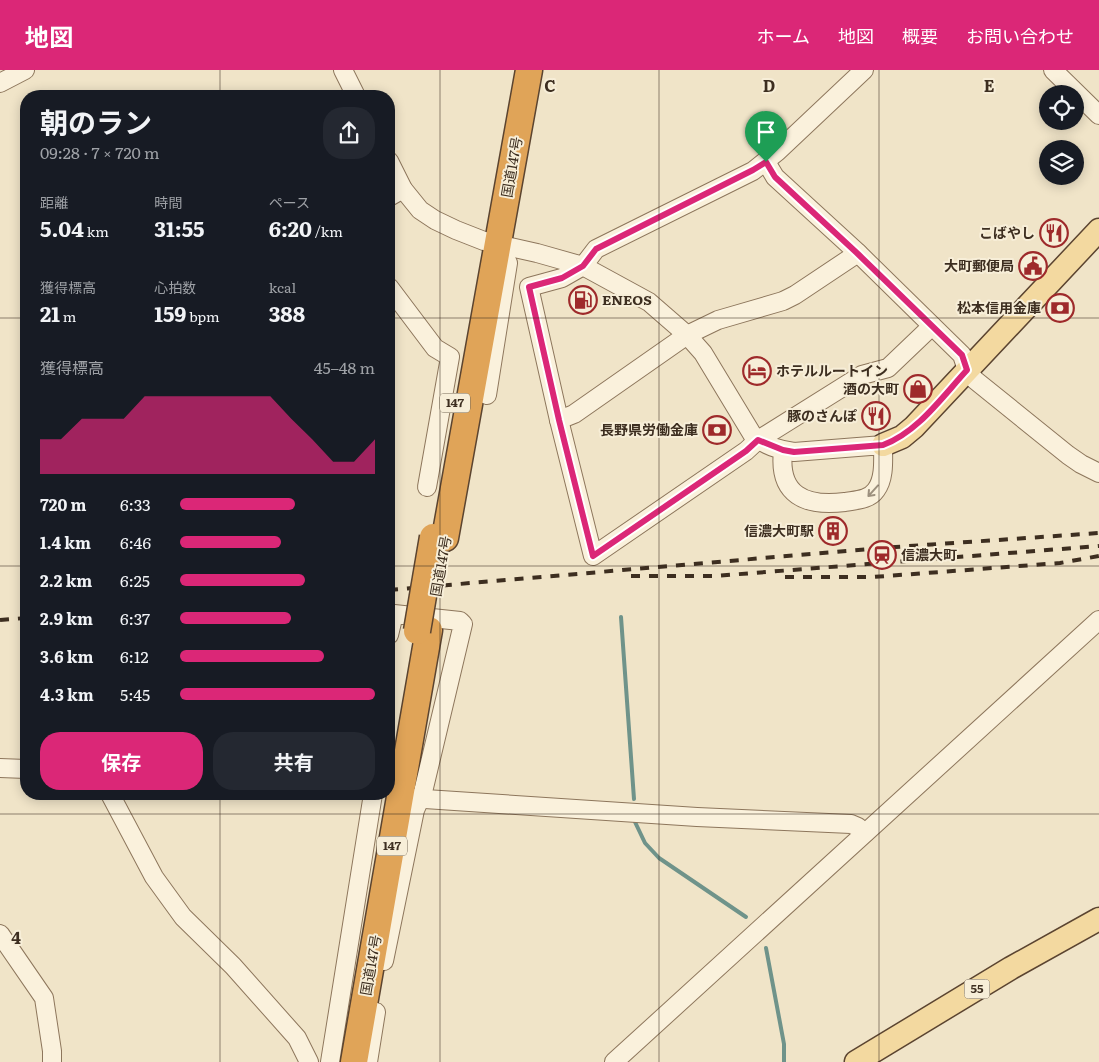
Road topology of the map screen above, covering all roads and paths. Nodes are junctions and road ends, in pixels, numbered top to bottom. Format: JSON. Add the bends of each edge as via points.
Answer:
{"nodes":[{"id":1,"x":25,"y":70,"type":"edge"},
{"id":2,"x":343,"y":70,"type":"edge"},
{"id":3,"x":513,"y":70,"type":"edge"},
{"id":4,"x":529,"y":70,"type":"edge"},
{"id":5,"x":864,"y":70,"type":"edge"},
{"id":6,"x":1053,"y":70,"type":"edge"},
{"id":7,"x":0,"y":83,"type":"edge"},
{"id":8,"x":353,"y":90,"type":"edge"},
{"id":9,"x":1099,"y":115,"type":"edge"},
{"id":10,"x":766,"y":162,"type":"junction"},
{"id":11,"x":396,"y":193,"type":"edge"},
{"id":12,"x":1099,"y":230,"type":"edge"},
{"id":13,"x":491,"y":243,"type":"junction"},
{"id":14,"x":858,"y":254,"type":"junction"},
{"id":15,"x":583,"y":266,"type":"junction"},
{"id":16,"x":395,"y":295,"type":"edge"},
{"id":17,"x":932,"y":326,"type":"junction"},
{"id":18,"x":687,"y":335,"type":"junction"},
{"id":19,"x":967,"y":370,"type":"junction"},
{"id":20,"x":488,"y":395,"type":"dead end"},
{"id":21,"x":559,"y":420,"type":"junction"},
{"id":22,"x":758,"y":440,"type":"junction"},
{"id":23,"x":883,"y":445,"type":"junction"},
{"id":24,"x":783,"y":450,"type":"junction"},
{"id":25,"x":1099,"y":473,"type":"edge"},
{"id":26,"x":427,"y":487,"type":"dead end"},
{"id":27,"x":395,"y":614,"type":"edge"},
{"id":28,"x":1099,"y":620,"type":"edge"},
{"id":29,"x":423,"y":631,"type":"junction"},
{"id":30,"x":395,"y":759,"type":"edge"},
{"id":31,"x":0,"y":768,"type":"edge"},
{"id":32,"x":20,"y":770,"type":"edge"},
{"id":33,"x":395,"y":794,"type":"edge"},
{"id":34,"x":395,"y":796,"type":"edge"},
{"id":35,"x":395,"y":799,"type":"edge"},
{"id":36,"x":113,"y":800,"type":"edge"},
{"id":37,"x":386,"y":800,"type":"edge"},
{"id":38,"x":386,"y":800,"type":"edge"},
{"id":39,"x":865,"y":834,"type":"junction"},
{"id":40,"x":1099,"y":919,"type":"edge"},
{"id":41,"x":0,"y":934,"type":"edge"},
{"id":42,"x":52,"y":1062,"type":"edge"},
{"id":43,"x":309,"y":1062,"type":"edge"},
{"id":44,"x":330,"y":1062,"type":"edge"},
{"id":45,"x":342,"y":1062,"type":"edge"},
{"id":46,"x":354,"y":1062,"type":"edge"},
{"id":47,"x":368,"y":1062,"type":"edge"},
{"id":48,"x":614,"y":1062,"type":"edge"},
{"id":49,"x":856,"y":1062,"type":"edge"}],
"edges":[{"from":1,"to":7,"type":"street"},
{"from":2,"to":8,"type":"street"},
{"from":3,"to":13,"type":"highway","name":"国道147号","number":"147"},
{"from":4,"to":13,"type":"highway","name":"国道147号","number":"147"},
{"from":5,"to":10,"type":"street"},
{"from":6,"to":9,"type":"street"},
{"from":10,"to":14,"type":"street","via":[[775,177]]},
{"from":10,"to":15,"type":"street","via":[[596,249]]},
{"from":11,"to":13,"type":"street","via":[[435,220]]},
{"from":12,"to":19,"type":"main road"},
{"from":13,"to":15,"type":"street","via":[[538,252]]},
{"from":13,"to":20,"type":"street","via":[[508,263]]},
{"from":13,"to":29,"type":"highway","name":"国道147号","number":"147"},
{"from":14,"to":17,"type":"street"},
{"from":14,"to":18,"type":"street","via":[[789,298],[718,320]]},
{"from":15,"to":18,"type":"street","via":[[649,302]]},
{"from":15,"to":21,"type":"street","via":[[562,278],[529,287]]},
{"from":16,"to":26,"type":"street","via":[[435,348],[450,358]]},
{"from":17,"to":19,"type":"street","via":[[962,355]]},
{"from":17,"to":22,"type":"street","via":[[888,368],[862,375]]},
{"from":18,"to":21,"type":"street","via":[[574,414]]},
{"from":18,"to":22,"type":"street","via":[[713,368]]},
{"from":19,"to":23,"type":"main road","via":[[914,427]]},
{"from":19,"to":25,"type":"street","via":[[1068,455]]},
{"from":21,"to":22,"type":"street","via":[[593,556]]},
{"from":22,"to":24,"type":"street"},
{"from":23,"to":24,"type":"street","via":[[808,452]]},
{"from":23,"to":24,"type":"street","one_way":true,"via":[[877,489],[863,499],[838,503],[814,503],[792,492],[781,468]]},
{"from":27,"to":33,"type":"street","via":[[460,621],[463,628],[423,792]]},
{"from":28,"to":39,"type":"street"},
{"from":29,"to":30,"type":"highway","name":"国道147号","number":"147"},
{"from":29,"to":46,"type":"highway","name":"国道147号","number":"147"},
{"from":31,"to":32,"type":"street"},
{"from":34,"to":39,"type":"street","via":[[697,817],[851,824]]},
{"from":35,"to":47,"type":"street","via":[[415,810]]},
{"from":36,"to":43,"type":"street","via":[[154,877],[183,917],[233,966],[297,1038]]},
{"from":37,"to":44,"type":"street"},
{"from":38,"to":45,"type":"highway","name":"国道147号","number":"147"},
{"from":39,"to":48,"type":"street"},
{"from":40,"to":49,"type":"main road","number":"55"},
{"from":41,"to":42,"type":"street","via":[[44,998]]}]}
